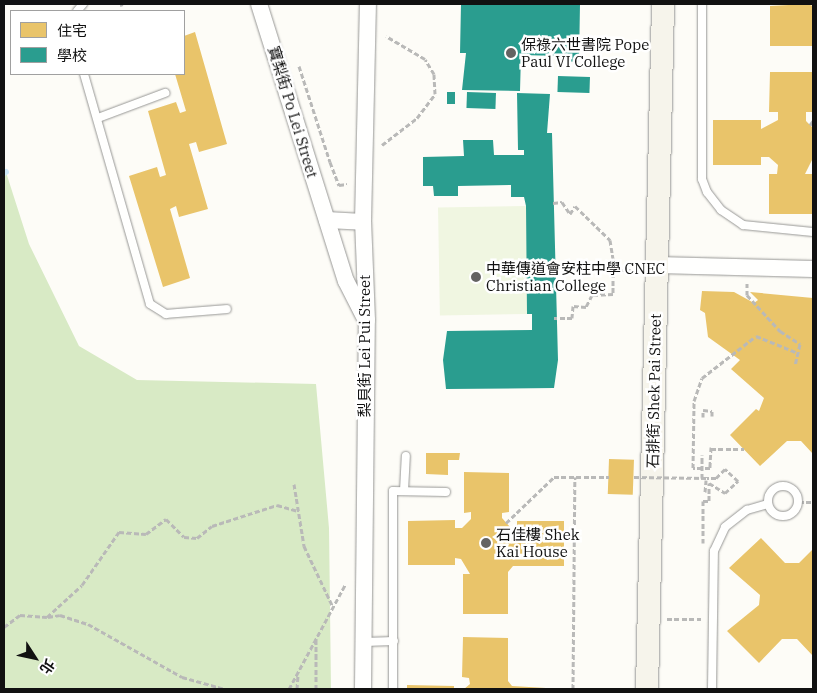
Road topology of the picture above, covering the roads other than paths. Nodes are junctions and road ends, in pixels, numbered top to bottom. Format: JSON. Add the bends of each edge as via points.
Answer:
{"nodes":[{"id":1,"x":259,"y":4,"type":"edge"},
{"id":2,"x":368,"y":4,"type":"edge"},
{"id":3,"x":663,"y":4,"type":"edge"},
{"id":4,"x":702,"y":4,"type":"edge"},
{"id":5,"x":84,"y":75,"type":"edge"},
{"id":6,"x":165,"y":93,"type":"dead end"},
{"id":7,"x":98,"y":118,"type":"junction"},
{"id":8,"x":327,"y":220,"type":"junction"},
{"id":9,"x":363,"y":222,"type":"junction"},
{"id":10,"x":813,"y":232,"type":"edge"},
{"id":11,"x":647,"y":268,"type":"junction"},
{"id":12,"x":813,"y":269,"type":"edge"},
{"id":13,"x":227,"y":309,"type":"dead end"},
{"id":14,"x":366,"y":320,"type":"junction"},
{"id":15,"x":406,"y":456,"type":"dead end"},
{"id":16,"x":404,"y":491,"type":"junction"},
{"id":17,"x":446,"y":492,"type":"dead end"},
{"id":18,"x":768,"y":504,"type":"junction"},
{"id":19,"x":394,"y":641,"type":"junction"},
{"id":20,"x":364,"y":642,"type":"junction"},
{"id":21,"x":363,"y":689,"type":"edge"},
{"id":22,"x":393,"y":689,"type":"edge"},
{"id":23,"x":647,"y":689,"type":"edge"},
{"id":24,"x":712,"y":689,"type":"edge"}],
"edges":[{"from":1,"to":8,"type":"street","name":"寶梨街 Po Lei Street"},
{"from":2,"to":9,"type":"street","name":"梨貝街 Lei Pui Street"},
{"from":3,"to":11,"type":"street","name":"石排街 Shek Pai Street"},
{"from":4,"to":10,"type":"lane","via":[[702,180],[707,192],[721,210],[743,226]]},
{"from":5,"to":7,"type":"lane"},
{"from":6,"to":7,"type":"lane"},
{"from":7,"to":13,"type":"lane","via":[[150,304],[166,314]]},
{"from":8,"to":9,"type":"street"},
{"from":8,"to":14,"type":"street","name":"寶梨街 Po Lei Street","via":[[346,281]]},
{"from":9,"to":14,"type":"street","name":"梨貝街 Lei Pui Street"},
{"from":11,"to":12,"type":"street"},
{"from":11,"to":23,"type":"street","name":"石排街 Shek Pai Street"},
{"from":14,"to":20,"type":"street","name":"梨貝街 Lei Pui Street"},
{"from":15,"to":16,"type":"lane"},
{"from":16,"to":17,"type":"lane"},
{"from":16,"to":19,"type":"lane","via":[[393,491]]},
{"from":18,"to":18,"type":"lane","via":[[770,494],[782,486],[795,492],[799,502],[795,511],[786,516],[772,512]]},
{"from":18,"to":24,"type":"lane","via":[[747,510],[725,527],[714,551]]},
{"from":19,"to":20,"type":"lane"},
{"from":19,"to":22,"type":"lane"},
{"from":20,"to":21,"type":"street","name":"梨貝街 Lei Pui Street"}]}
